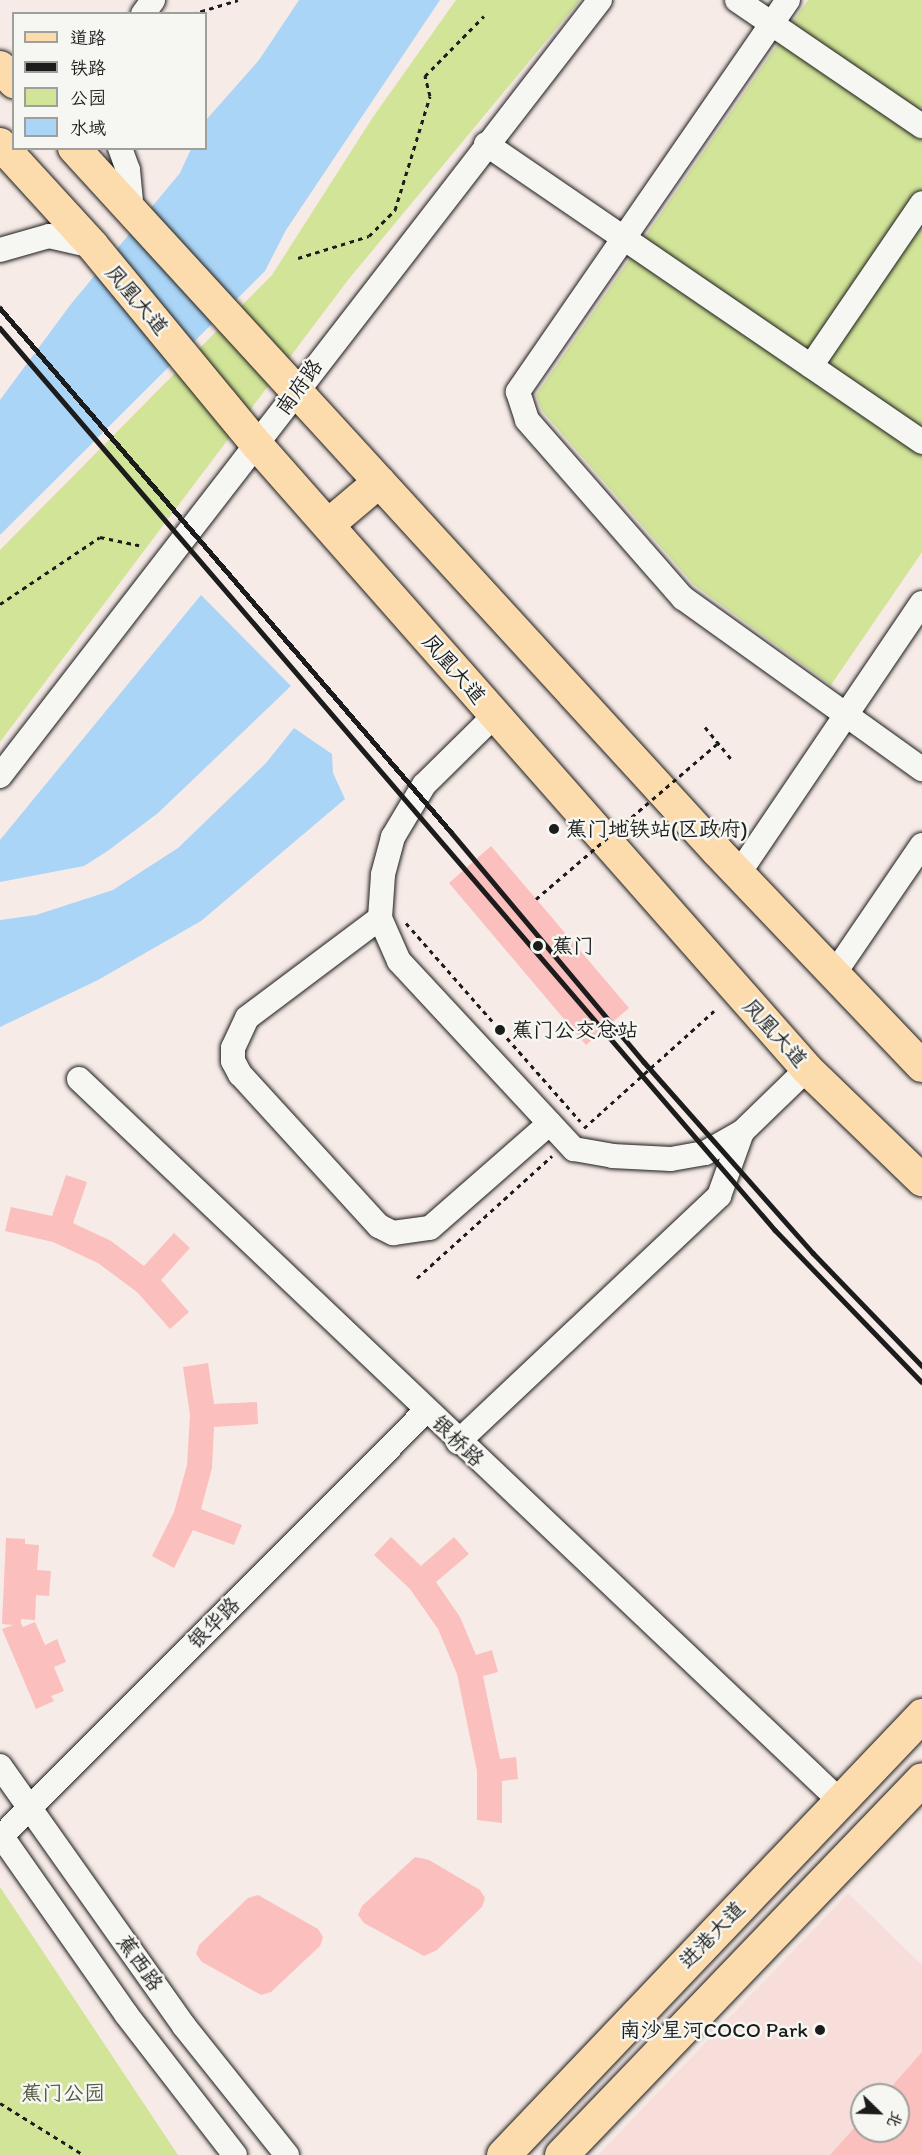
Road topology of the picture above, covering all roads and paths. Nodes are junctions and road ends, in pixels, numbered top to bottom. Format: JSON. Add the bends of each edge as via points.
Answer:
{"nodes":[{"id":1,"x":238,"y":0,"type":"edge"},
{"id":2,"x":600,"y":0,"type":"edge"},
{"id":3,"x":737,"y":0,"type":"edge"},
{"id":4,"x":788,"y":0,"type":"edge"},
{"id":5,"x":199,"y":12,"type":"edge"},
{"id":6,"x":484,"y":16,"type":"dead end"},
{"id":7,"x":772,"y":24,"type":"junction"},
{"id":8,"x":0,"y":67,"type":"edge"},
{"id":9,"x":12,"y":80,"type":"edge"},
{"id":10,"x":922,"y":126,"type":"edge"},
{"id":11,"x":0,"y":144,"type":"edge"},
{"id":12,"x":486,"y":144,"type":"junction"},
{"id":13,"x":76,"y":150,"type":"edge"},
{"id":14,"x":121,"y":150,"type":"edge"},
{"id":15,"x":922,"y":203,"type":"edge"},
{"id":16,"x":132,"y":212,"type":"junction"},
{"id":17,"x":624,"y":238,"type":"junction"},
{"id":18,"x":93,"y":246,"type":"junction"},
{"id":19,"x":0,"y":250,"type":"edge"},
{"id":20,"x":297,"y":258,"type":"dead end"},
{"id":21,"x":811,"y":366,"type":"junction"},
{"id":22,"x":294,"y":392,"type":"junction"},
{"id":23,"x":922,"y":442,"type":"edge"},
{"id":24,"x":258,"y":446,"type":"junction"},
{"id":25,"x":379,"y":482,"type":"junction"},
{"id":26,"x":328,"y":525,"type":"junction"},
{"id":27,"x":139,"y":545,"type":"dead end"},
{"id":28,"x":922,"y":603,"type":"edge"},
{"id":29,"x":0,"y":604,"type":"edge"},
{"id":30,"x":494,"y":716,"type":"junction"},
{"id":31,"x":845,"y":716,"type":"junction"},
{"id":32,"x":705,"y":727,"type":"dead end"},
{"id":33,"x":718,"y":743,"type":"junction"},
{"id":34,"x":732,"y":760,"type":"dead end"},
{"id":35,"x":922,"y":769,"type":"edge"},
{"id":36,"x":0,"y":776,"type":"edge"},
{"id":37,"x":922,"y":845,"type":"edge"},
{"id":38,"x":739,"y":873,"type":"junction"},
{"id":39,"x":536,"y":898,"type":"dead end"},
{"id":40,"x":390,"y":917,"type":"junction"},
{"id":41,"x":834,"y":974,"type":"junction"},
{"id":42,"x":922,"y":1066,"type":"edge"},
{"id":43,"x":807,"y":1069,"type":"junction"},
{"id":44,"x":79,"y":1079,"type":"dead end"},
{"id":45,"x":550,"y":1123,"type":"junction"},
{"id":46,"x":585,"y":1127,"type":"dead end"},
{"id":47,"x":742,"y":1132,"type":"junction"},
{"id":48,"x":922,"y":1180,"type":"edge"},
{"id":49,"x":426,"y":1410,"type":"junction"},
{"id":50,"x":458,"y":1442,"type":"junction"},
{"id":51,"x":922,"y":1715,"type":"edge"},
{"id":52,"x":0,"y":1766,"type":"edge"},
{"id":53,"x":922,"y":1779,"type":"edge"},
{"id":54,"x":840,"y":1801,"type":"junction"},
{"id":55,"x":30,"y":1808,"type":"junction"},
{"id":56,"x":1,"y":1835,"type":"edge"},
{"id":57,"x":0,"y":2103,"type":"edge"},
{"id":58,"x":84,"y":2155,"type":"edge"},
{"id":59,"x":235,"y":2155,"type":"edge"},
{"id":60,"x":287,"y":2155,"type":"edge"},
{"id":61,"x":502,"y":2155,"type":"edge"},
{"id":62,"x":561,"y":2155,"type":"edge"}],
"edges":[{"from":1,"to":5,"type":"path"},
{"from":2,"to":12,"type":"street","name":"南府路"},
{"from":3,"to":7,"type":"street"},
{"from":4,"to":7,"type":"street"},
{"from":6,"to":20,"type":"path","via":[[425,76],[430,96],[395,210],[369,236]]},
{"from":7,"to":10,"type":"street"},
{"from":7,"to":17,"type":"street"},
{"from":8,"to":9,"type":"main road"},
{"from":11,"to":18,"type":"main road","name":"凤凰大道"},
{"from":12,"to":17,"type":"street"},
{"from":12,"to":22,"type":"street","name":"南府路"},
{"from":13,"to":16,"type":"main road"},
{"from":14,"to":16,"type":"street","via":[[128,170]]},
{"from":15,"to":21,"type":"street"},
{"from":16,"to":22,"type":"main road"},
{"from":17,"to":21,"type":"street"},
{"from":17,"to":31,"type":"street","via":[[518,392],[527,420],[682,598]]},
{"from":18,"to":19,"type":"street","via":[[49,236]]},
{"from":18,"to":24,"type":"main road","name":"凤凰大道"},
{"from":21,"to":23,"type":"street"},
{"from":22,"to":24,"type":"street","name":"南府路"},
{"from":22,"to":25,"type":"main road"},
{"from":24,"to":26,"type":"main road","name":"凤凰大道"},
{"from":24,"to":36,"type":"street","name":"南府路"},
{"from":25,"to":26,"type":"main road"},
{"from":25,"to":38,"type":"main road"},
{"from":26,"to":30,"type":"main road","name":"凤凰大道"},
{"from":27,"to":29,"type":"path","via":[[100,537]]},
{"from":28,"to":31,"type":"street"},
{"from":30,"to":40,"type":"street","via":[[424,785],[405,812],[383,875]]},
{"from":30,"to":43,"type":"main road","name":"凤凰大道"},
{"from":31,"to":35,"type":"street"},
{"from":31,"to":38,"type":"street"},
{"from":32,"to":33,"type":"path"},
{"from":33,"to":34,"type":"path"},
{"from":33,"to":39,"type":"path","bridge":true},
{"from":37,"to":41,"type":"street"},
{"from":38,"to":41,"type":"main road"},
{"from":40,"to":45,"type":"street","via":[[399,961]]},
{"from":40,"to":45,"type":"street","via":[[247,1018],[233,1048],[233,1061],[240,1074],[379,1227],[393,1233],[430,1228]]},
{"from":40,"to":46,"type":"path"},
{"from":41,"to":42,"type":"main road"},
{"from":43,"to":47,"type":"street"},
{"from":43,"to":48,"type":"main road","name":"凤凰大道"},
{"from":44,"to":49,"type":"street","name":"银桥路"},
{"from":45,"to":47,"type":"street","via":[[574,1149],[624,1157],[671,1159],[705,1153]]},
{"from":47,"to":50,"type":"street","via":[[719,1196]]},
{"from":49,"to":50,"type":"street","name":"银桥路"},
{"from":49,"to":55,"type":"street","name":"银华路"},
{"from":50,"to":54,"type":"street","name":"银桥路"},
{"from":51,"to":54,"type":"highway","name":"进港大道"},
{"from":52,"to":55,"type":"street","name":"蕉西路"},
{"from":53,"to":62,"type":"highway","name":"进港大道"},
{"from":54,"to":61,"type":"highway","name":"进港大道"},
{"from":55,"to":56,"type":"street","name":"银华路"},
{"from":55,"to":60,"type":"street","name":"蕉西路","via":[[184,2026]]},
{"from":56,"to":59,"type":"street","name":"蕉西路","via":[[126,2014]]},
{"from":57,"to":58,"type":"path"}]}
